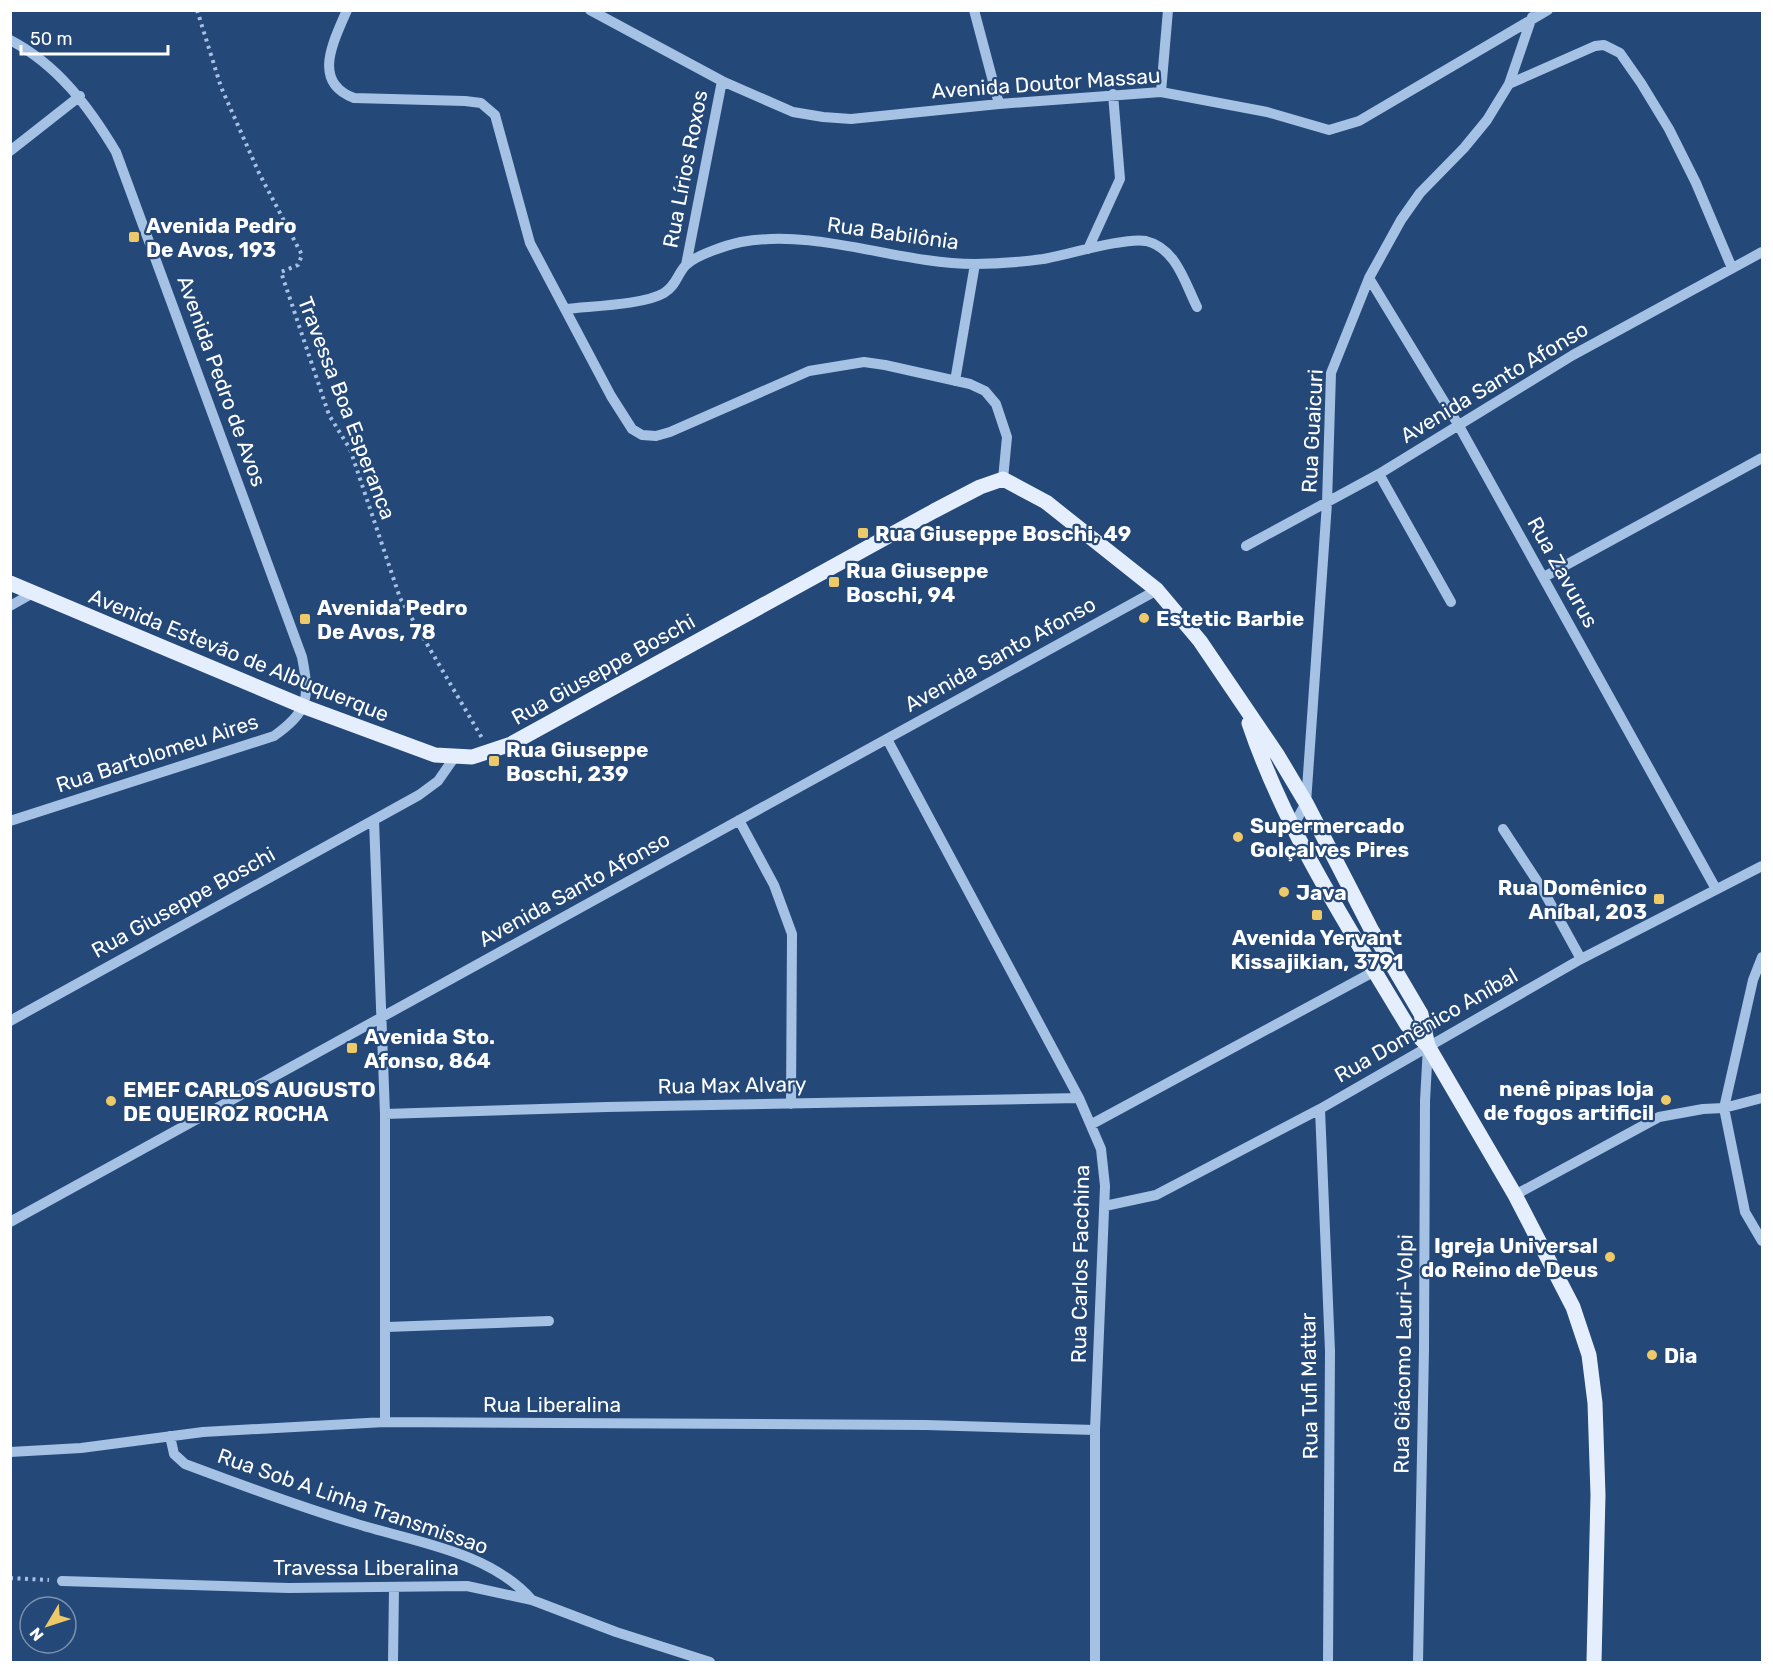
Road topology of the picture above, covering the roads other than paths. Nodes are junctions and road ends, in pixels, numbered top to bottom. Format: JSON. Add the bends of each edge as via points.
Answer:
{"nodes":[{"id":1,"x":347,"y":10,"type":"edge"},
{"id":2,"x":590,"y":10,"type":"edge"},
{"id":3,"x":974,"y":10,"type":"edge"},
{"id":4,"x":1168,"y":10,"type":"edge"},
{"id":5,"x":1548,"y":10,"type":"edge"},
{"id":6,"x":1532,"y":15,"type":"edge"},
{"id":7,"x":11,"y":40,"type":"edge"},
{"id":8,"x":722,"y":81,"type":"junction"},
{"id":9,"x":1509,"y":84,"type":"junction"},
{"id":10,"x":1161,"y":92,"type":"junction"},
{"id":11,"x":1113,"y":94,"type":"junction"},
{"id":12,"x":80,"y":96,"type":"junction"},
{"id":13,"x":999,"y":104,"type":"junction"},
{"id":14,"x":10,"y":151,"type":"edge"},
{"id":15,"x":1088,"y":249,"type":"junction"},
{"id":16,"x":1762,"y":252,"type":"edge"},
{"id":17,"x":975,"y":264,"type":"junction"},
{"id":18,"x":686,"y":265,"type":"junction"},
{"id":19,"x":1732,"y":268,"type":"junction"},
{"id":20,"x":1370,"y":278,"type":"junction"},
{"id":21,"x":1197,"y":307,"type":"dead end"},
{"id":22,"x":566,"y":309,"type":"junction"},
{"id":23,"x":956,"y":381,"type":"junction"},
{"id":24,"x":1459,"y":426,"type":"junction"},
{"id":25,"x":1762,"y":458,"type":"edge"},
{"id":26,"x":1379,"y":474,"type":"junction"},
{"id":27,"x":1003,"y":479,"type":"junction"},
{"id":28,"x":1327,"y":503,"type":"junction"},
{"id":29,"x":1246,"y":546,"type":"dead end"},
{"id":30,"x":1544,"y":577,"type":"junction"},
{"id":31,"x":10,"y":583,"type":"edge"},
{"id":32,"x":1157,"y":590,"type":"junction"},
{"id":33,"x":33,"y":593,"type":"junction"},
{"id":34,"x":1451,"y":602,"type":"dead end"},
{"id":35,"x":10,"y":606,"type":"edge"},
{"id":36,"x":305,"y":706,"type":"junction"},
{"id":37,"x":1244,"y":708,"type":"junction"},
{"id":38,"x":887,"y":739,"type":"junction"},
{"id":39,"x":454,"y":758,"type":"junction"},
{"id":40,"x":1306,"y":803,"type":"junction"},
{"id":41,"x":374,"y":820,"type":"junction"},
{"id":42,"x":739,"y":820,"type":"junction"},
{"id":43,"x":10,"y":822,"type":"edge"},
{"id":44,"x":1293,"y":826,"type":"junction"},
{"id":45,"x":1503,"y":829,"type":"dead end"},
{"id":46,"x":1762,"y":866,"type":"edge"},
{"id":47,"x":1716,"y":889,"type":"junction"},
{"id":48,"x":1762,"y":957,"type":"edge"},
{"id":49,"x":1581,"y":959,"type":"junction"},
{"id":50,"x":1374,"y":971,"type":"junction"},
{"id":51,"x":381,"y":1019,"type":"junction"},
{"id":52,"x":10,"y":1021,"type":"edge"},
{"id":53,"x":1428,"y":1046,"type":"junction"},
{"id":54,"x":1079,"y":1098,"type":"junction"},
{"id":55,"x":1762,"y":1098,"type":"edge"},
{"id":56,"x":791,"y":1104,"type":"junction"},
{"id":57,"x":1724,"y":1108,"type":"junction"},
{"id":58,"x":1320,"y":1109,"type":"junction"},
{"id":59,"x":385,"y":1114,"type":"junction"},
{"id":60,"x":1092,"y":1124,"type":"junction"},
{"id":61,"x":1515,"y":1195,"type":"junction"},
{"id":62,"x":1105,"y":1206,"type":"junction"},
{"id":63,"x":10,"y":1222,"type":"edge"},
{"id":64,"x":1762,"y":1241,"type":"edge"},
{"id":65,"x":549,"y":1321,"type":"dead end"},
{"id":66,"x":387,"y":1327,"type":"junction"},
{"id":67,"x":385,"y":1422,"type":"junction"},
{"id":68,"x":1095,"y":1430,"type":"junction"},
{"id":69,"x":170,"y":1436,"type":"junction"},
{"id":70,"x":10,"y":1452,"type":"edge"},
{"id":71,"x":62,"y":1581,"type":"road end"},
{"id":72,"x":394,"y":1588,"type":"junction"},
{"id":73,"x":532,"y":1600,"type":"junction"},
{"id":74,"x":393,"y":1662,"type":"edge"},
{"id":75,"x":710,"y":1662,"type":"edge"},
{"id":76,"x":1095,"y":1662,"type":"edge"},
{"id":77,"x":1328,"y":1662,"type":"edge"},
{"id":78,"x":1418,"y":1662,"type":"edge"},
{"id":79,"x":1594,"y":1662,"type":"edge"}],
"edges":[{"from":1,"to":22,"type":"street","via":[[328,63],[336,88],[344,94],[354,98],[481,103],[495,114],[530,243]]},
{"from":2,"to":8,"type":"street","name":"Avenida Doutor Massau"},
{"from":3,"to":13,"type":"street"},
{"from":4,"to":10,"type":"street"},
{"from":5,"to":6,"type":"street","name":"Avenida Doutor Massau"},
{"from":6,"to":9,"type":"street","name":"Rua Guaicuri"},
{"from":6,"to":10,"type":"street","name":"Avenida Doutor Massau","via":[[1359,121],[1336,129]]},
{"from":7,"to":12,"type":"street","name":"Avenida Pedro de Avos","via":[[48,66]]},
{"from":8,"to":13,"type":"street","name":"Avenida Doutor Massau","via":[[793,112],[832,118]]},
{"from":8,"to":18,"type":"street","name":"Rua Lírios Roxos"},
{"from":9,"to":19,"type":"street","via":[[1595,46],[1604,45],[1620,53],[1669,129]]},
{"from":9,"to":20,"type":"street","name":"Rua Guaicuri","via":[[1476,134],[1414,200]]},
{"from":10,"to":11,"type":"street","name":"Avenida Doutor Massau"},
{"from":11,"to":13,"type":"street","name":"Avenida Doutor Massau"},
{"from":11,"to":15,"type":"street","via":[[1120,179]]},
{"from":12,"to":14,"type":"street"},
{"from":12,"to":36,"type":"street","name":"Avenida Pedro de Avos","via":[[116,152],[130,184],[302,657],[308,686]]},
{"from":15,"to":17,"type":"street","name":"Rua Babilônia","via":[[1043,259]]},
{"from":15,"to":21,"type":"street","name":"Rua Babilônia","via":[[1144,240],[1161,248],[1176,263]]},
{"from":16,"to":19,"type":"street","name":"Avenida Santo Afonso"},
{"from":17,"to":18,"type":"street","name":"Rua Babilônia","via":[[816,241],[770,240],[740,242],[713,250]]},
{"from":17,"to":23,"type":"street"},
{"from":18,"to":22,"type":"street","name":"Rua Babilônia","via":[[678,281],[645,300]]},
{"from":19,"to":24,"type":"street","name":"Avenida Santo Afonso","via":[[1573,355]]},
{"from":20,"to":24,"type":"street","name":"Rua Zavurus"},
{"from":20,"to":28,"type":"street","name":"Rua Guaicuri","via":[[1331,373]]},
{"from":22,"to":23,"type":"street","via":[[623,418],[642,435],[670,432],[809,371],[845,364],[885,365]]},
{"from":23,"to":27,"type":"street","via":[[986,391],[996,404],[1007,437]]},
{"from":24,"to":26,"type":"street","name":"Avenida Santo Afonso"},
{"from":24,"to":30,"type":"street","name":"Rua Zavurus"},
{"from":25,"to":30,"type":"street"},
{"from":26,"to":28,"type":"street","name":"Avenida Santo Afonso"},
{"from":26,"to":34,"type":"street"},
{"from":27,"to":32,"type":"main road","via":[[1046,502]]},
{"from":27,"to":39,"type":"main road","name":"Rua Giuseppe Boschi","via":[[934,511],[511,744]]},
{"from":28,"to":29,"type":"street","name":"Avenida Santo Afonso"},
{"from":28,"to":40,"type":"street","name":"Rua Guaicuri"},
{"from":30,"to":47,"type":"street","name":"Rua Zavurus"},
{"from":31,"to":33,"type":"main road","name":"Avenida Estevão de Albuquerque"},
{"from":32,"to":37,"type":"main road","via":[[1200,640]]},
{"from":32,"to":38,"type":"street","name":"Avenida Santo Afonso"},
{"from":33,"to":35,"type":"street"},
{"from":33,"to":36,"type":"main road","name":"Avenida Estevão de Albuquerque"},
{"from":36,"to":39,"type":"main road","name":"Avenida Estevão de Albuquerque","via":[[412,747]]},
{"from":36,"to":43,"type":"street","name":"Rua Bartolomeu Aires","via":[[293,722],[274,736]]},
{"from":37,"to":40,"type":"main road"},
{"from":37,"to":44,"type":"main road","via":[[1263,766]]},
{"from":38,"to":42,"type":"street","name":"Avenida Santo Afonso"},
{"from":38,"to":54,"type":"street","name":"Rua Carlos Facchina"},
{"from":39,"to":41,"type":"street","name":"Rua Giuseppe Boschi","via":[[438,781]]},
{"from":40,"to":44,"type":"street"},
{"from":40,"to":53,"type":"main road","via":[[1371,929],[1421,1014]]},
{"from":41,"to":51,"type":"street"},
{"from":41,"to":52,"type":"street","name":"Rua Giuseppe Boschi"},
{"from":42,"to":51,"type":"street","name":"Avenida Santo Afonso"},
{"from":42,"to":56,"type":"street","via":[[774,885],[792,934]]},
{"from":44,"to":50,"type":"main road"},
{"from":45,"to":49,"type":"street"},
{"from":46,"to":47,"type":"street","name":"Rua Domênico Aníbal"},
{"from":47,"to":49,"type":"street","name":"Rua Domênico Aníbal"},
{"from":48,"to":57,"type":"street","via":[[1753,980]]},
{"from":49,"to":53,"type":"street","name":"Rua Domênico Aníbal"},
{"from":50,"to":53,"type":"main road","via":[[1407,1025]]},
{"from":50,"to":60,"type":"street"},
{"from":51,"to":59,"type":"street"},
{"from":51,"to":63,"type":"street","name":"Avenida Santo Afonso"},
{"from":53,"to":58,"type":"street","name":"Rua Domênico Aníbal"},
{"from":53,"to":61,"type":"main road"},
{"from":53,"to":78,"type":"street","name":"Rua Giácomo Lauri-Volpi"},
{"from":54,"to":56,"type":"street","name":"Rua Max Alvary"},
{"from":54,"to":60,"type":"street","name":"Rua Carlos Facchina"},
{"from":55,"to":57,"type":"street"},
{"from":56,"to":59,"type":"street","name":"Rua Max Alvary"},
{"from":57,"to":61,"type":"street","via":[[1659,1117]]},
{"from":57,"to":64,"type":"street","via":[[1745,1212]]},
{"from":58,"to":62,"type":"street","name":"Rua Domênico Aníbal","via":[[1156,1195]]},
{"from":58,"to":77,"type":"street","name":"Rua Tufi Mattar","via":[[1330,1352]]},
{"from":59,"to":66,"type":"street"},
{"from":60,"to":62,"type":"street","name":"Rua Carlos Facchina","via":[[1101,1149]]},
{"from":61,"to":79,"type":"main road","via":[[1573,1307],[1589,1355],[1598,1495]]},
{"from":62,"to":68,"type":"street","name":"Rua Carlos Facchina"},
{"from":65,"to":66,"type":"street"},
{"from":66,"to":67,"type":"street"},
{"from":67,"to":68,"type":"street","name":"Rua Liberalina"},
{"from":67,"to":69,"type":"street","name":"Rua Liberalina"},
{"from":68,"to":76,"type":"street","name":"Rua Carlos Facchina"},
{"from":69,"to":70,"type":"street","name":"Rua Liberalina","via":[[81,1448]]},
{"from":69,"to":73,"type":"street","name":"Rua Sob A Linha Transmissao","via":[[174,1454],[185,1464],[483,1564],[503,1573]]},
{"from":71,"to":72,"type":"street","name":"Travessa Liberalina"},
{"from":72,"to":73,"type":"street","name":"Travessa Liberalina","via":[[467,1586]]},
{"from":72,"to":74,"type":"street"},
{"from":73,"to":75,"type":"street","name":"Travessa Liberalina"}]}
